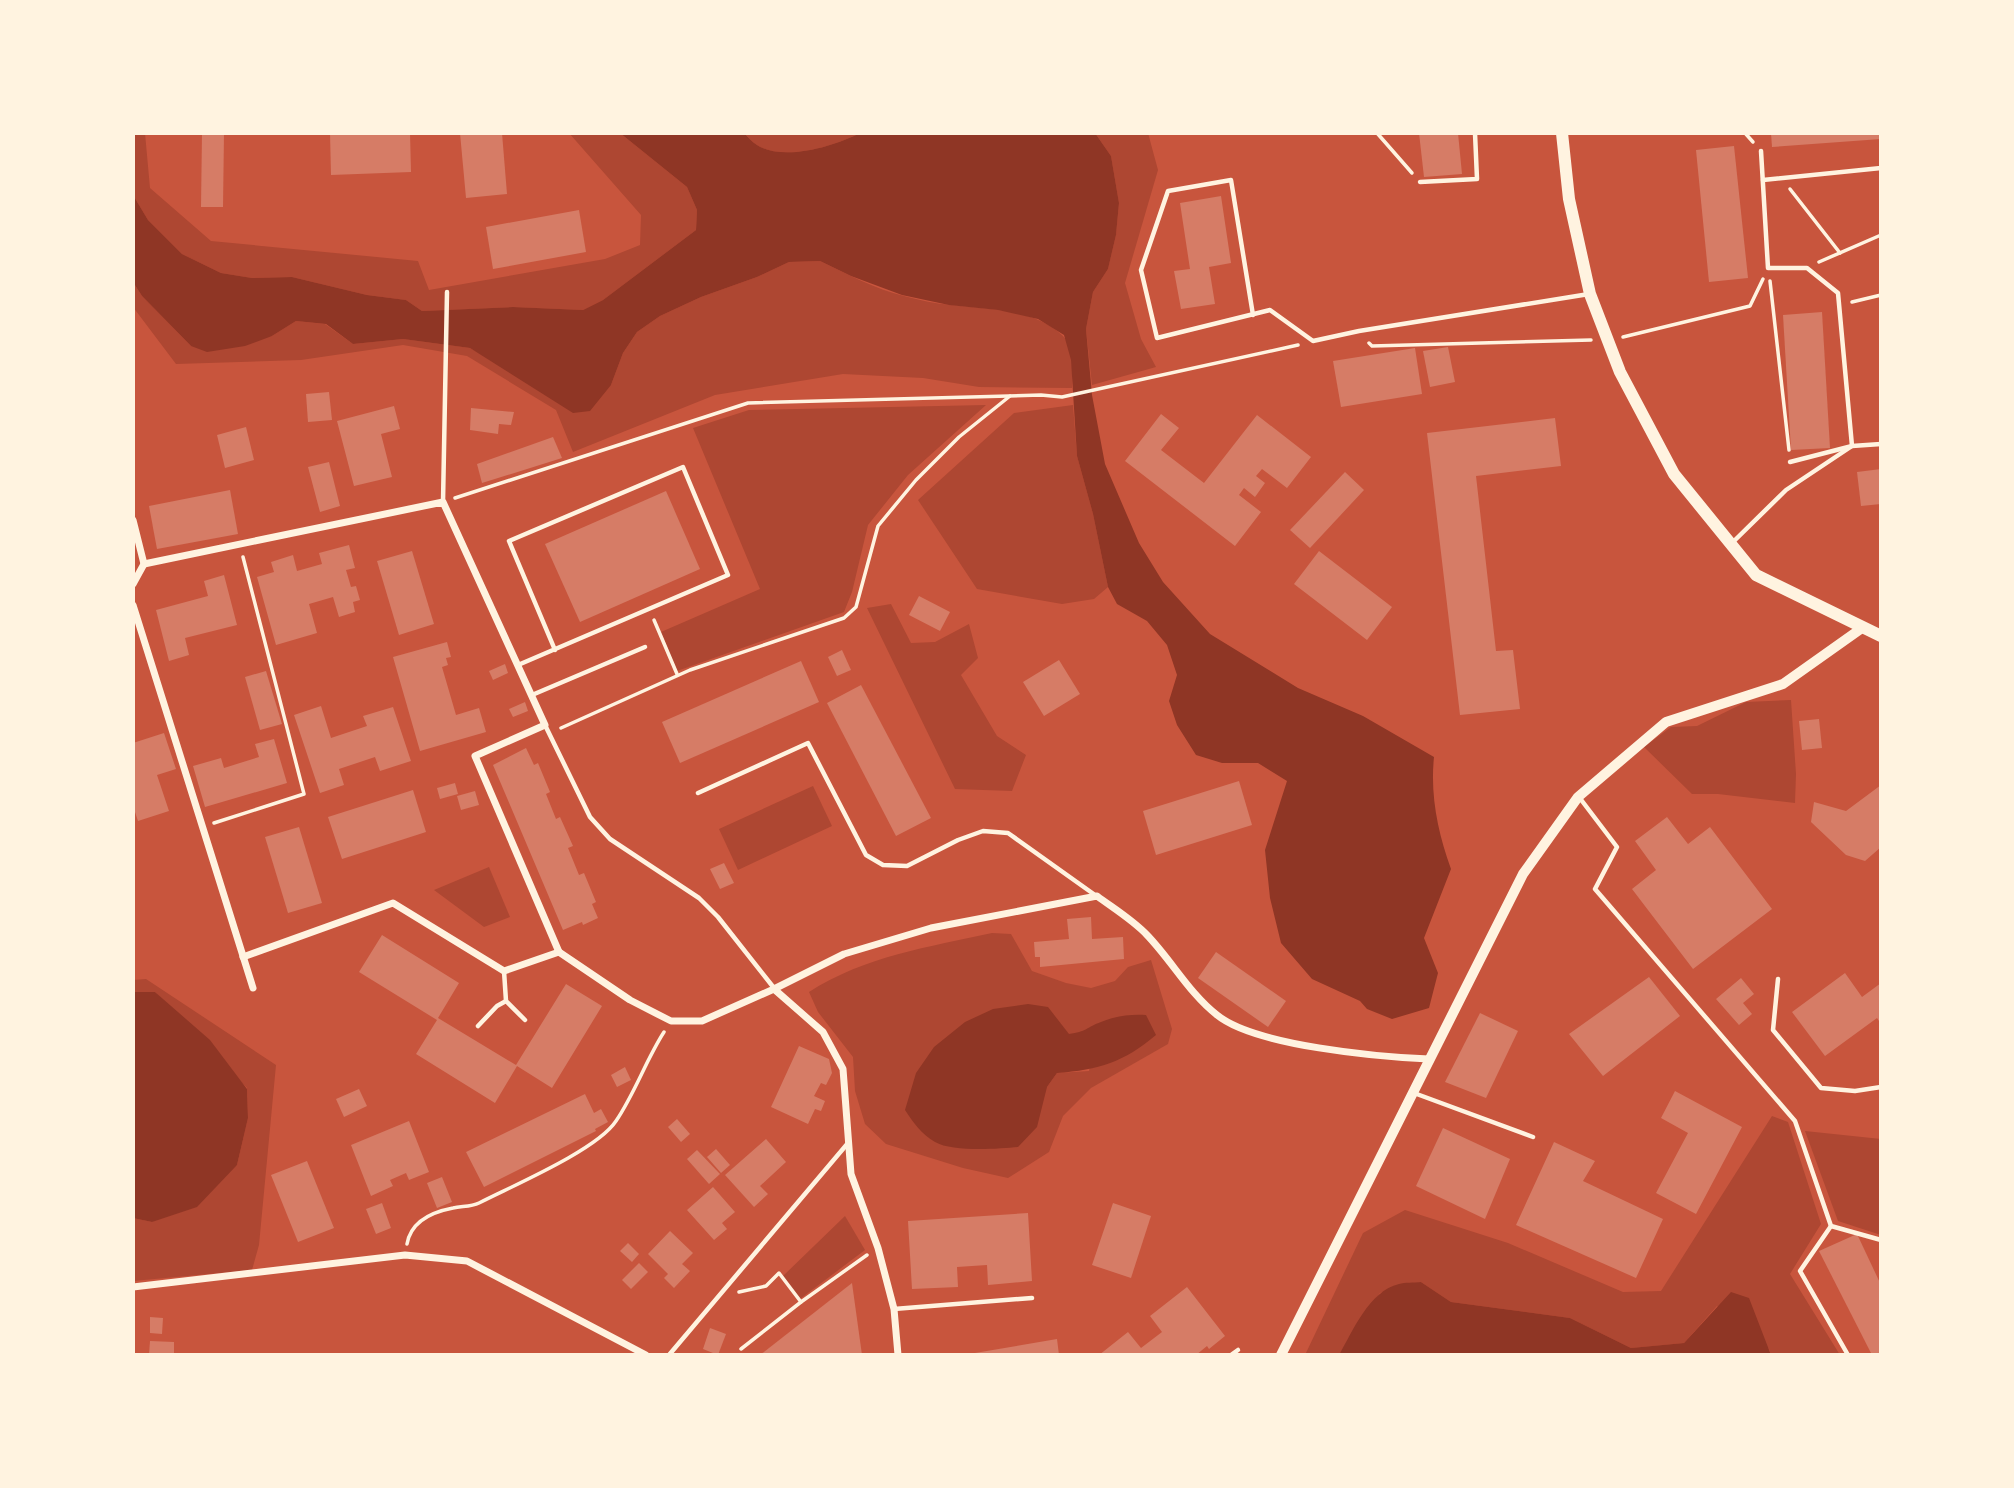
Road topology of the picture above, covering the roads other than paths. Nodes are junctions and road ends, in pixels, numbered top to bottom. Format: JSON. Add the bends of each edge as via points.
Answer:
{"nodes":[{"id":1,"x":1475,"y":133,"type":"edge"},
{"id":2,"x":1562,"y":133,"type":"edge"},
{"id":3,"x":1761,"y":151,"type":"dead end"},
{"id":4,"x":1881,"y":168,"type":"edge"},
{"id":5,"x":1763,"y":180,"type":"junction"},
{"id":6,"x":1420,"y":183,"type":"road end"},
{"id":7,"x":447,"y":292,"type":"dead end"},
{"id":8,"x":1590,"y":294,"type":"junction"},
{"id":9,"x":1253,"y":314,"type":"junction"},
{"id":10,"x":1881,"y":444,"type":"edge"},
{"id":11,"x":1852,"y":446,"type":"junction"},
{"id":12,"x":1790,"y":463,"type":"road end"},
{"id":13,"x":443,"y":502,"type":"junction"},
{"id":14,"x":133,"y":520,"type":"edge"},
{"id":15,"x":1731,"y":545,"type":"junction"},
{"id":16,"x":144,"y":564,"type":"junction"},
{"id":17,"x":133,"y":584,"type":"edge"},
{"id":18,"x":133,"y":605,"type":"edge"},
{"id":19,"x":1862,"y":628,"type":"junction"},
{"id":20,"x":1881,"y":636,"type":"edge"},
{"id":21,"x":645,"y":647,"type":"dead end"},
{"id":22,"x":555,"y":650,"type":"junction"},
{"id":23,"x":518,"y":664,"type":"junction"},
{"id":24,"x":532,"y":695,"type":"junction"},
{"id":25,"x":547,"y":729,"type":"junction"},
{"id":26,"x":698,"y":793,"type":"dead end"},
{"id":27,"x":1578,"y":797,"type":"junction"},
{"id":28,"x":1097,"y":896,"type":"junction"},
{"id":29,"x":559,"y":952,"type":"junction"},
{"id":30,"x":243,"y":957,"type":"junction"},
{"id":31,"x":504,"y":971,"type":"junction"},
{"id":32,"x":1777,"y":979,"type":"dead end"},
{"id":33,"x":253,"y":988,"type":"dead end"},
{"id":34,"x":774,"y":989,"type":"junction"},
{"id":35,"x":506,"y":1001,"type":"junction"},
{"id":36,"x":525,"y":1020,"type":"dead end"},
{"id":37,"x":478,"y":1026,"type":"dead end"},
{"id":38,"x":1429,"y":1059,"type":"junction"},
{"id":39,"x":1881,"y":1087,"type":"edge"},
{"id":40,"x":1413,"y":1093,"type":"junction"},
{"id":41,"x":1533,"y":1137,"type":"dead end"},
{"id":42,"x":849,"y":1143,"type":"junction"},
{"id":43,"x":1831,"y":1226,"type":"junction"},
{"id":44,"x":1881,"y":1240,"type":"edge"},
{"id":45,"x":133,"y":1287,"type":"edge"},
{"id":46,"x":1032,"y":1298,"type":"dead end"},
{"id":47,"x":894,"y":1309,"type":"junction"},
{"id":48,"x":1237,"y":1350,"type":"dead end"},
{"id":49,"x":646,"y":1355,"type":"edge"},
{"id":50,"x":669,"y":1355,"type":"edge"},
{"id":51,"x":898,"y":1355,"type":"edge"},
{"id":52,"x":1231,"y":1355,"type":"edge"},
{"id":53,"x":1281,"y":1355,"type":"edge"},
{"id":54,"x":1848,"y":1355,"type":"edge"}],
"edges":[{"from":1,"to":6,"type":"lane","via":[[1477,179]]},
{"from":2,"to":8,"type":"main road","via":[[1569,199]]},
{"from":3,"to":5,"type":"lane"},
{"from":4,"to":5,"type":"lane"},
{"from":5,"to":11,"type":"lane","via":[[1768,268],[1807,268],[1838,293]]},
{"from":7,"to":13,"type":"lane"},
{"from":8,"to":9,"type":"lane","via":[[1313,341],[1270,310]]},
{"from":8,"to":15,"type":"main road","via":[[1620,372],[1674,474]]},
{"from":9,"to":9,"type":"lane","via":[[1157,338],[1141,270],[1168,191],[1231,180]]},
{"from":10,"to":11,"type":"lane"},
{"from":11,"to":12,"type":"lane"},
{"from":11,"to":15,"type":"lane","via":[[1787,490]]},
{"from":13,"to":16,"type":"street"},
{"from":13,"to":23,"type":"street"},
{"from":14,"to":16,"type":"street"},
{"from":15,"to":19,"type":"main road","via":[[1756,575]]},
{"from":16,"to":17,"type":"street"},
{"from":18,"to":30,"type":"street"},
{"from":19,"to":20,"type":"main road"},
{"from":19,"to":27,"type":"street","via":[[1783,684],[1666,722]]},
{"from":21,"to":24,"type":"lane"},
{"from":22,"to":22,"type":"lane","via":[[728,575],[682,467],[509,541]]},
{"from":22,"to":23,"type":"lane"},
{"from":23,"to":24,"type":"street"},
{"from":24,"to":25,"type":"street"},
{"from":25,"to":29,"type":"street","via":[[475,756]]},
{"from":25,"to":34,"type":"lane","via":[[590,817],[610,839],[699,898]]},
{"from":26,"to":28,"type":"lane","via":[[808,743],[866,855],[883,865],[907,866],[983,831],[1008,833]]},
{"from":27,"to":38,"type":"street","via":[[1523,874]]},
{"from":27,"to":43,"type":"lane","via":[[1617,847],[1595,889],[1796,1121]]},
{"from":28,"to":34,"type":"street","via":[[931,928],[844,954]]},
{"from":28,"to":38,"type":"street","via":[[1146,933],[1220,1017],[1289,1042],[1387,1058]]},
{"from":29,"to":31,"type":"street"},
{"from":29,"to":34,"type":"street","via":[[630,1000],[671,1021],[702,1021]]},
{"from":30,"to":31,"type":"street","via":[[393,903]]},
{"from":30,"to":33,"type":"street"},
{"from":31,"to":35,"type":"lane"},
{"from":32,"to":39,"type":"lane","via":[[1773,1030],[1821,1088],[1855,1091]]},
{"from":34,"to":42,"type":"street","via":[[823,1032],[843,1069]]},
{"from":35,"to":36,"type":"lane"},
{"from":35,"to":37,"type":"lane"},
{"from":38,"to":40,"type":"street"},
{"from":40,"to":41,"type":"lane"},
{"from":40,"to":53,"type":"street"},
{"from":42,"to":47,"type":"street","via":[[851,1174]]},
{"from":42,"to":50,"type":"lane"},
{"from":43,"to":44,"type":"lane"},
{"from":43,"to":54,"type":"lane","via":[[1800,1271]]},
{"from":45,"to":49,"type":"street","via":[[405,1255],[467,1261]]},
{"from":46,"to":47,"type":"lane"},
{"from":47,"to":51,"type":"street"},
{"from":48,"to":52,"type":"lane"}]}
